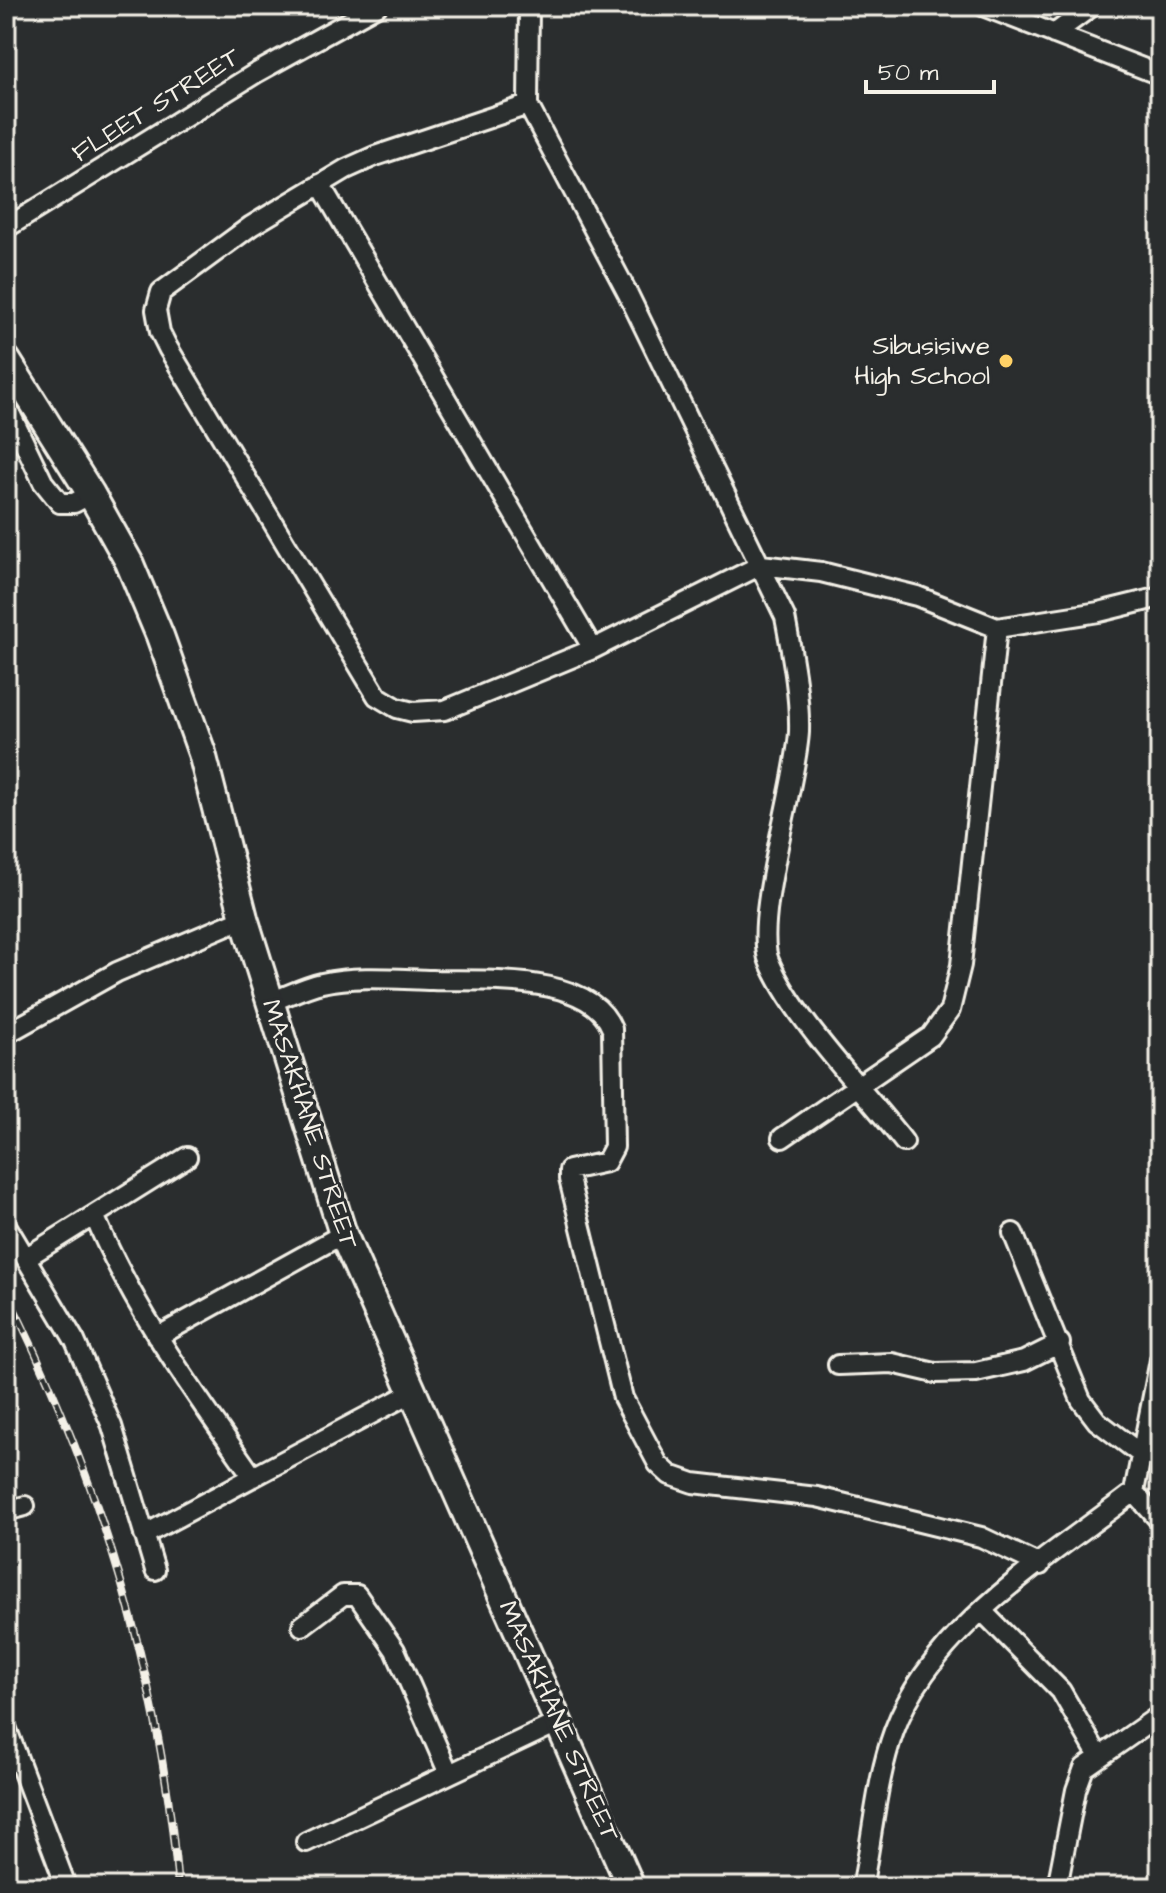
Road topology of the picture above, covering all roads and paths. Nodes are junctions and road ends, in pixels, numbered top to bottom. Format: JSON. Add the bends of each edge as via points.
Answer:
{"nodes":[{"id":1,"x":377,"y":6,"type":"edge"},
{"id":2,"x":529,"y":6,"type":"edge"},
{"id":3,"x":983,"y":6,"type":"edge"},
{"id":4,"x":1092,"y":6,"type":"edge"},
{"id":5,"x":1054,"y":34,"type":"junction"},
{"id":6,"x":1160,"y":75,"type":"edge"},
{"id":7,"x":528,"y":105,"type":"junction"},
{"id":8,"x":320,"y":184,"type":"junction"},
{"id":9,"x":6,"y":228,"type":"edge"},
{"id":10,"x":6,"y":359,"type":"edge"},
{"id":11,"x":6,"y":405,"type":"edge"},
{"id":12,"x":91,"y":494,"type":"junction"},
{"id":13,"x":761,"y":565,"type":"junction"},
{"id":14,"x":1160,"y":597,"type":"edge"},
{"id":15,"x":997,"y":628,"type":"junction"},
{"id":16,"x":593,"y":649,"type":"junction"},
{"id":17,"x":244,"y":918,"type":"junction"},
{"id":18,"x":270,"y":1002,"type":"junction"},
{"id":19,"x":6,"y":1034,"type":"edge"},
{"id":20,"x":860,"y":1085,"type":"junction"},
{"id":21,"x":782,"y":1138,"type":"dead end"},
{"id":22,"x":904,"y":1142,"type":"dead end"},
{"id":23,"x":187,"y":1157,"type":"dead end"},
{"id":24,"x":94,"y":1215,"type":"junction"},
{"id":25,"x":6,"y":1225,"type":"edge"},
{"id":26,"x":1013,"y":1233,"type":"dead end"},
{"id":27,"x":343,"y":1234,"type":"junction"},
{"id":28,"x":27,"y":1257,"type":"junction"},
{"id":29,"x":157,"y":1337,"type":"junction"},
{"id":30,"x":1060,"y":1343,"type":"junction"},
{"id":31,"x":1160,"y":1360,"type":"edge"},
{"id":32,"x":838,"y":1365,"type":"dead end"},
{"id":33,"x":411,"y":1393,"type":"junction"},
{"id":34,"x":1142,"y":1455,"type":"junction"},
{"id":35,"x":253,"y":1477,"type":"junction"},
{"id":36,"x":1134,"y":1492,"type":"junction"},
{"id":37,"x":25,"y":1506,"type":"dead end"},
{"id":38,"x":6,"y":1511,"type":"edge"},
{"id":39,"x":1160,"y":1521,"type":"edge"},
{"id":40,"x":144,"y":1535,"type":"junction"},
{"id":41,"x":1040,"y":1565,"type":"junction"},
{"id":42,"x":155,"y":1570,"type":"dead end"},
{"id":43,"x":982,"y":1611,"type":"junction"},
{"id":44,"x":302,"y":1626,"type":"dead end"},
{"id":45,"x":1160,"y":1715,"type":"edge"},
{"id":46,"x":557,"y":1723,"type":"junction"},
{"id":47,"x":6,"y":1727,"type":"edge"},
{"id":48,"x":1098,"y":1755,"type":"junction"},
{"id":49,"x":449,"y":1774,"type":"junction"},
{"id":50,"x":306,"y":1842,"type":"dead end"},
{"id":51,"x":65,"y":1883,"type":"dead end"},
{"id":52,"x":631,"y":1887,"type":"edge"},
{"id":53,"x":862,"y":1887,"type":"edge"},
{"id":54,"x":1057,"y":1887,"type":"edge"}],
"edges":[{"from":1,"to":9,"type":"street","name":"FLEET STREET","via":[[256,73]]},
{"from":2,"to":7,"type":"street"},
{"from":3,"to":5,"type":"street"},
{"from":4,"to":5,"type":"street"},
{"from":5,"to":6,"type":"street"},
{"from":7,"to":8,"type":"street","via":[[375,156]]},
{"from":7,"to":13,"type":"street"},
{"from":8,"to":16,"type":"street"},
{"from":8,"to":16,"type":"street","via":[[251,226],[161,292],[156,310],[168,348],[377,696],[413,712],[445,710]]},
{"from":10,"to":12,"type":"street","name":"MASAKHANE STREET"},
{"from":11,"to":12,"type":"street","via":[[43,482],[60,503]]},
{"from":12,"to":17,"type":"street","name":"MASAKHANE STREET","via":[[129,562],[185,704]]},
{"from":13,"to":15,"type":"street","via":[[821,572],[917,596]]},
{"from":13,"to":16,"type":"street"},
{"from":13,"to":20,"type":"street","via":[[785,617],[796,670],[799,731],[768,905],[766,949],[789,1001]]},
{"from":14,"to":15,"type":"street"},
{"from":15,"to":20,"type":"street","via":[[961,965],[950,1010],[931,1036]]},
{"from":17,"to":18,"type":"street","name":"MASAKHANE STREET"},
{"from":17,"to":19,"type":"street","via":[[128,966]]},
{"from":18,"to":27,"type":"street","name":"MASAKHANE STREET"},
{"from":18,"to":41,"type":"street","via":[[334,982],[472,979],[548,987],[595,1005],[612,1029],[614,1147],[606,1162],[575,1167],[569,1170],[569,1179],[623,1398],[658,1464],[693,1483],[817,1497],[981,1537]]},
{"from":20,"to":21,"type":"street"},
{"from":20,"to":22,"type":"street"},
{"from":23,"to":24,"type":"street"},
{"from":24,"to":28,"type":"street"},
{"from":24,"to":29,"type":"street","via":[[114,1263]]},
{"from":25,"to":28,"type":"street"},
{"from":26,"to":30,"type":"street"},
{"from":27,"to":29,"type":"street"},
{"from":27,"to":33,"type":"street","name":"MASAKHANE STREET"},
{"from":28,"to":40,"type":"street","via":[[75,1341],[112,1426]]},
{"from":29,"to":35,"type":"street"},
{"from":30,"to":32,"type":"street","via":[[1024,1361],[976,1372],[935,1373],[892,1363]]},
{"from":30,"to":34,"type":"street","via":[[1081,1400],[1097,1421]]},
{"from":31,"to":34,"type":"street"},
{"from":33,"to":35,"type":"street"},
{"from":33,"to":46,"type":"street","name":"MASAKHANE STREET"},
{"from":34,"to":36,"type":"street"},
{"from":35,"to":40,"type":"street"},
{"from":36,"to":39,"type":"street"},
{"from":36,"to":41,"type":"street"},
{"from":37,"to":38,"type":"street"},
{"from":40,"to":42,"type":"street"},
{"from":41,"to":43,"type":"street"},
{"from":43,"to":48,"type":"street","via":[[1061,1691]]},
{"from":43,"to":53,"type":"street","via":[[956,1632],[927,1668],[894,1731]]},
{"from":44,"to":49,"type":"street","via":[[343,1595],[357,1595],[395,1650]]},
{"from":45,"to":48,"type":"street"},
{"from":46,"to":49,"type":"street"},
{"from":46,"to":52,"type":"street","name":"MASAKHANE STREET"},
{"from":47,"to":51,"type":"street"},
{"from":48,"to":54,"type":"street","via":[[1084,1768],[1076,1790]]},
{"from":49,"to":50,"type":"street"}]}
